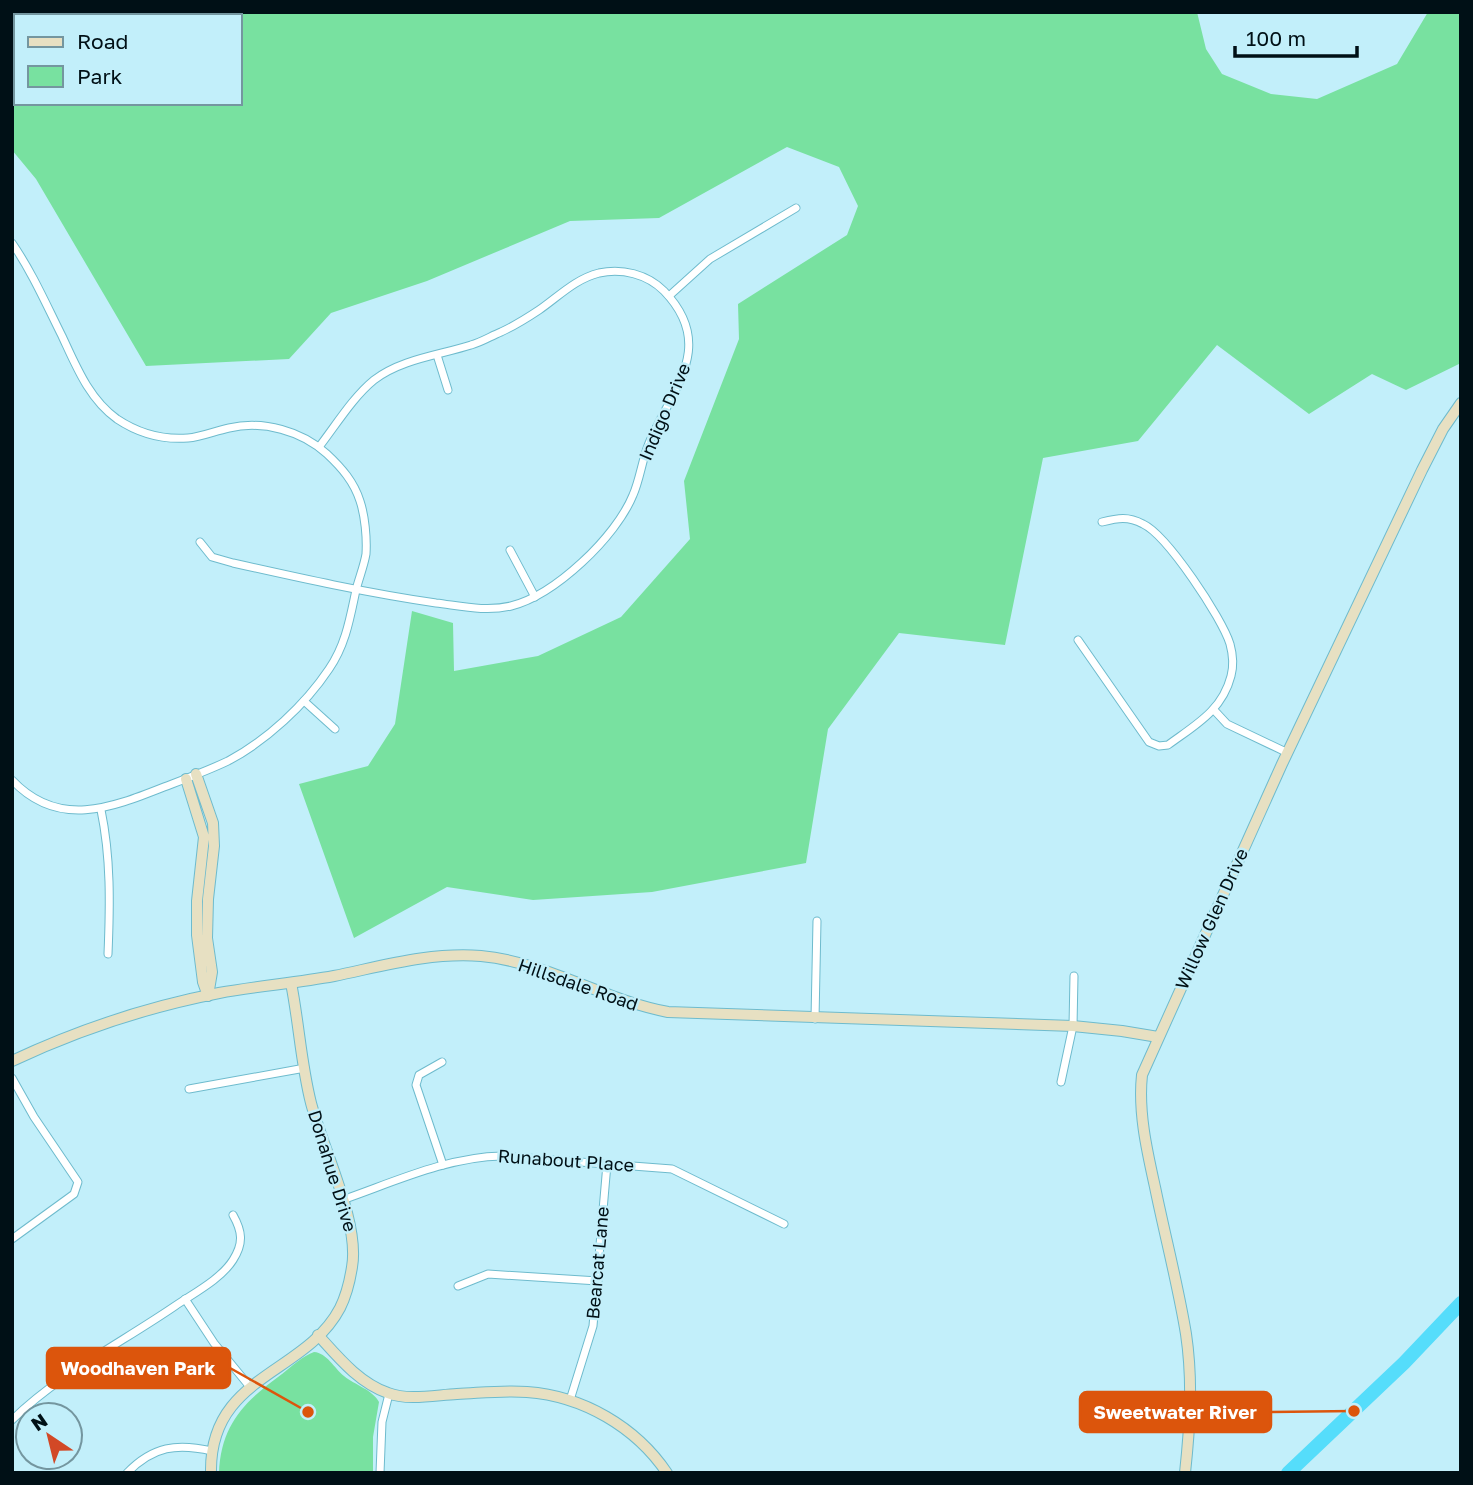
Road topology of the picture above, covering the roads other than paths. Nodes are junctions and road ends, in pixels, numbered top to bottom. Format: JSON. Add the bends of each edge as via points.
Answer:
{"nodes":[{"id":1,"x":796,"y":208,"type":"dead end"},
{"id":2,"x":12,"y":243,"type":"edge"},
{"id":3,"x":669,"y":296,"type":"junction"},
{"id":4,"x":437,"y":355,"type":"junction"},
{"id":5,"x":449,"y":390,"type":"dead end"},
{"id":6,"x":1461,"y":403,"type":"edge"},
{"id":7,"x":319,"y":447,"type":"junction"},
{"id":8,"x":1102,"y":522,"type":"dead end"},
{"id":9,"x":200,"y":542,"type":"dead end"},
{"id":10,"x":510,"y":550,"type":"dead end"},
{"id":11,"x":356,"y":590,"type":"junction"},
{"id":12,"x":535,"y":597,"type":"junction"},
{"id":13,"x":1078,"y":640,"type":"dead end"},
{"id":14,"x":304,"y":701,"type":"junction"},
{"id":15,"x":1214,"y":710,"type":"junction"},
{"id":16,"x":335,"y":729,"type":"dead end"},
{"id":17,"x":1288,"y":753,"type":"junction"},
{"id":18,"x":191,"y":776,"type":"junction"},
{"id":19,"x":12,"y":780,"type":"edge"},
{"id":20,"x":102,"y":810,"type":"junction"},
{"id":21,"x":817,"y":921,"type":"dead end"},
{"id":22,"x":108,"y":954,"type":"dead end"},
{"id":23,"x":1074,"y":976,"type":"dead end"},
{"id":24,"x":290,"y":983,"type":"junction"},
{"id":25,"x":208,"y":996,"type":"junction"},
{"id":26,"x":815,"y":1019,"type":"junction"},
{"id":27,"x":1073,"y":1027,"type":"junction"},
{"id":28,"x":1158,"y":1037,"type":"junction"},
{"id":29,"x":12,"y":1061,"type":"edge"},
{"id":30,"x":442,"y":1062,"type":"dead end"},
{"id":31,"x":305,"y":1068,"type":"junction"},
{"id":32,"x":12,"y":1078,"type":"edge"},
{"id":33,"x":1061,"y":1082,"type":"dead end"},
{"id":34,"x":189,"y":1089,"type":"dead end"},
{"id":35,"x":607,"y":1164,"type":"junction"},
{"id":36,"x":443,"y":1165,"type":"junction"},
{"id":37,"x":342,"y":1200,"type":"junction"},
{"id":38,"x":233,"y":1215,"type":"dead end"},
{"id":39,"x":784,"y":1224,"type":"dead end"},
{"id":40,"x":12,"y":1239,"type":"edge"},
{"id":41,"x":598,"y":1281,"type":"junction"},
{"id":42,"x":458,"y":1286,"type":"dead end"},
{"id":43,"x":185,"y":1299,"type":"junction"},
{"id":44,"x":318,"y":1335,"type":"junction"},
{"id":45,"x":250,"y":1387,"type":"junction"},
{"id":46,"x":389,"y":1394,"type":"junction"},
{"id":47,"x":570,"y":1400,"type":"junction"},
{"id":48,"x":12,"y":1420,"type":"edge"},
{"id":49,"x":212,"y":1451,"type":"junction"},
{"id":50,"x":127,"y":1473,"type":"edge"},
{"id":51,"x":211,"y":1473,"type":"edge"},
{"id":52,"x":380,"y":1473,"type":"edge"},
{"id":53,"x":667,"y":1473,"type":"edge"},
{"id":54,"x":1185,"y":1473,"type":"edge"}],
"edges":[{"from":1,"to":3,"type":"street","via":[[710,259]]},
{"from":2,"to":7,"type":"street","via":[[81,375],[98,402],[120,421],[147,433],[180,438],[232,427],[272,427]]},
{"from":3,"to":4,"type":"street","name":"Indigo Drive","via":[[642,277],[598,274],[574,284],[509,328]]},
{"from":3,"to":12,"type":"street","name":"Indigo Drive","via":[[687,328],[687,364],[649,444],[633,495],[605,539]]},
{"from":4,"to":5,"type":"street"},
{"from":4,"to":7,"type":"street","name":"Indigo Drive","via":[[375,379]]},
{"from":6,"to":17,"type":"main road","name":"Willow Glen Drive","via":[[1422,470]]},
{"from":7,"to":11,"type":"street","via":[[349,478],[362,510],[366,554]]},
{"from":8,"to":15,"type":"street","via":[[1126,517],[1150,528],[1168,545],[1220,623],[1233,664]]},
{"from":9,"to":11,"type":"street","name":"Indigo Drive","via":[[212,557]]},
{"from":10,"to":12,"type":"street"},
{"from":11,"to":12,"type":"street","name":"Indigo Drive","via":[[478,608],[506,607]]},
{"from":11,"to":14,"type":"street","via":[[347,634],[330,667]]},
{"from":13,"to":15,"type":"street","via":[[1149,742],[1168,745]]},
{"from":14,"to":16,"type":"street"},
{"from":14,"to":18,"type":"street","via":[[257,743],[229,761]]},
{"from":15,"to":17,"type":"street","via":[[1227,724]]},
{"from":17,"to":28,"type":"main road","name":"Willow Glen Drive"},
{"from":18,"to":20,"type":"street"},
{"from":18,"to":25,"type":"main road","via":[[204,837],[197,934]]},
{"from":19,"to":20,"type":"street","via":[[27,794],[52,806]]},
{"from":20,"to":22,"type":"street","via":[[110,861]]},
{"from":21,"to":26,"type":"street"},
{"from":23,"to":27,"type":"street"},
{"from":24,"to":25,"type":"main road","name":"Hillsdale Road"},
{"from":24,"to":26,"type":"main road","name":"Hillsdale Road","via":[[424,957],[482,956],[526,965],[646,1008]]},
{"from":24,"to":31,"type":"main road","name":"Donahue Drive"},
{"from":25,"to":29,"type":"main road","name":"Hillsdale Road","via":[[145,1009]]},
{"from":26,"to":27,"type":"main road","name":"Hillsdale Road"},
{"from":27,"to":28,"type":"main road","name":"Hillsdale Road"},
{"from":27,"to":33,"type":"street"},
{"from":28,"to":54,"type":"main road","name":"Willow Glen Drive","via":[[1141,1088],[1148,1155],[1190,1366]]},
{"from":30,"to":36,"type":"street","via":[[419,1075],[416,1086]]},
{"from":31,"to":34,"type":"street"},
{"from":31,"to":37,"type":"main road","name":"Donahue Drive","via":[[311,1103]]},
{"from":32,"to":40,"type":"street","via":[[78,1182],[74,1194]]},
{"from":35,"to":36,"type":"street","name":"Runabout Place","via":[[480,1156]]},
{"from":35,"to":39,"type":"street","name":"Runabout Place","via":[[672,1169]]},
{"from":35,"to":41,"type":"street","name":"Bearcat Lane"},
{"from":36,"to":37,"type":"street","name":"Runabout Place"},
{"from":37,"to":44,"type":"main road","name":"Donahue Drive","via":[[353,1238],[353,1267],[340,1308]]},
{"from":38,"to":43,"type":"street","via":[[242,1231],[237,1254],[228,1267]]},
{"from":41,"to":42,"type":"street","via":[[488,1274]]},
{"from":41,"to":47,"type":"street","name":"Bearcat Lane","via":[[593,1326]]},
{"from":43,"to":45,"type":"street"},
{"from":43,"to":48,"type":"street","via":[[44,1393]]},
{"from":44,"to":45,"type":"main road","name":"Donahue Drive"},
{"from":44,"to":46,"type":"main road","via":[[353,1372]]},
{"from":45,"to":49,"type":"main road","name":"Donahue Drive","via":[[227,1413]]},
{"from":46,"to":47,"type":"main road","via":[[529,1392]]},
{"from":46,"to":52,"type":"street","via":[[382,1422]]},
{"from":47,"to":53,"type":"main road","via":[[622,1427],[645,1445]]},
{"from":49,"to":50,"type":"street","via":[[188,1445],[167,1448],[142,1459]]},
{"from":49,"to":51,"type":"main road","name":"Donahue Drive"}]}
